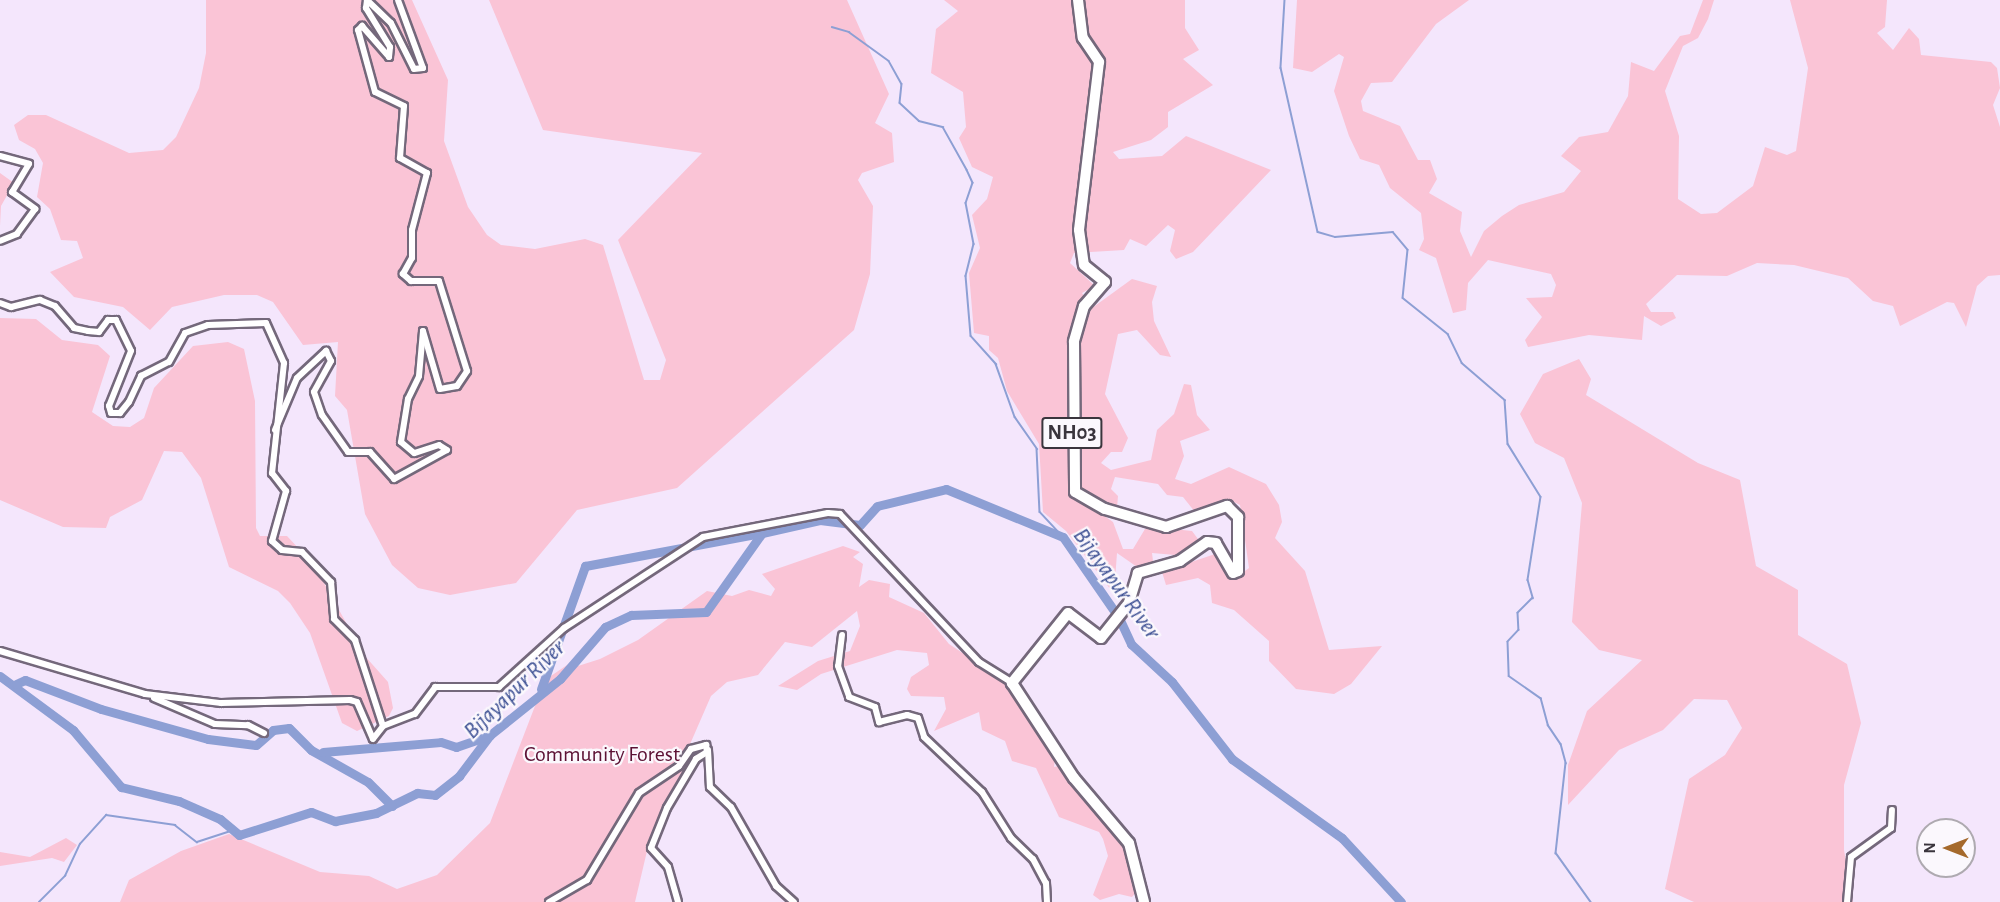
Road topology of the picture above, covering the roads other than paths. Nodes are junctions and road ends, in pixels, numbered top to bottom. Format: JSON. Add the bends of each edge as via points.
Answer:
{"nodes":[{"id":1,"x":398,"y":0,"type":"edge"},
{"id":2,"x":1078,"y":0,"type":"edge"},
{"id":3,"x":0,"y":156,"type":"edge"},
{"id":4,"x":0,"y":241,"type":"edge"},
{"id":5,"x":0,"y":303,"type":"edge"},
{"id":6,"x":275,"y":430,"type":"junction"},
{"id":7,"x":842,"y":635,"type":"dead end"},
{"id":8,"x":0,"y":651,"type":"edge"},
{"id":9,"x":1012,"y":682,"type":"junction"},
{"id":10,"x":145,"y":694,"type":"junction"},
{"id":11,"x":383,"y":726,"type":"junction"},
{"id":12,"x":264,"y":733,"type":"dead end"},
{"id":13,"x":708,"y":750,"type":"junction"},
{"id":14,"x":1892,"y":810,"type":"dead end"},
{"id":15,"x":549,"y":902,"type":"edge"},
{"id":16,"x":678,"y":902,"type":"edge"},
{"id":17,"x":794,"y":902,"type":"edge"},
{"id":18,"x":1047,"y":902,"type":"edge"},
{"id":19,"x":1144,"y":902,"type":"edge"},
{"id":20,"x":1846,"y":902,"type":"edge"}],
"edges":[{"from":1,"to":6,"type":"street","via":[[423,68],[414,69],[391,23],[367,0],[366,8],[390,47],[389,57],[362,26],[358,30],[375,92],[405,105],[400,158],[427,173],[412,230],[412,258],[403,274],[411,281],[439,281],[467,371],[457,386],[440,389],[423,331],[419,376],[410,392],[401,442],[414,453],[439,445],[447,450],[394,479],[370,452],[348,452],[322,415],[314,392],[331,361],[326,351],[297,378]]},
{"from":2,"to":9,"type":"main road","number":"NH03","via":[[1083,38],[1099,62],[1080,230],[1084,265],[1105,282],[1084,306],[1074,342],[1075,492],[1105,509],[1166,527],[1227,506],[1238,517],[1238,571],[1233,573],[1216,543],[1208,542],[1180,561],[1138,573],[1127,607],[1104,635],[1068,613]]},
{"from":3,"to":4,"type":"street","via":[[29,164],[12,192],[35,209],[17,234]]},
{"from":5,"to":6,"type":"street","via":[[11,307],[40,300],[56,306],[74,328],[88,331],[99,332],[108,320],[116,320],[131,351],[112,397],[111,413],[120,413],[129,402],[141,376],[169,362],[185,333],[208,325],[266,322],[284,363]]},
{"from":6,"to":11,"type":"street","via":[[272,473],[286,491],[272,541],[282,550],[302,552],[331,582],[334,619],[355,640]]},
{"from":7,"to":18,"type":"street","via":[[838,666],[849,697],[875,708],[879,722],[918,718],[924,737],[982,792],[1011,838],[1033,860],[1046,883]]},
{"from":8,"to":10,"type":"street"},
{"from":9,"to":11,"type":"street","via":[[979,662],[840,514],[828,513],[704,537],[580,616],[499,687],[435,687],[415,714]]},
{"from":9,"to":19,"type":"main road","via":[[1074,778],[1129,843]]},
{"from":10,"to":11,"type":"street","via":[[222,703],[350,700],[357,702],[373,739]]},
{"from":10,"to":12,"type":"street","via":[[215,724],[248,725]]},
{"from":13,"to":15,"type":"street","via":[[706,745],[693,748],[679,766],[649,783],[587,880]]},
{"from":13,"to":16,"type":"street","via":[[670,803],[651,848],[668,867]]},
{"from":13,"to":17,"type":"street","via":[[710,787],[731,807],[776,886]]},
{"from":14,"to":20,"type":"street","via":[[1892,828],[1851,857]]}]}
